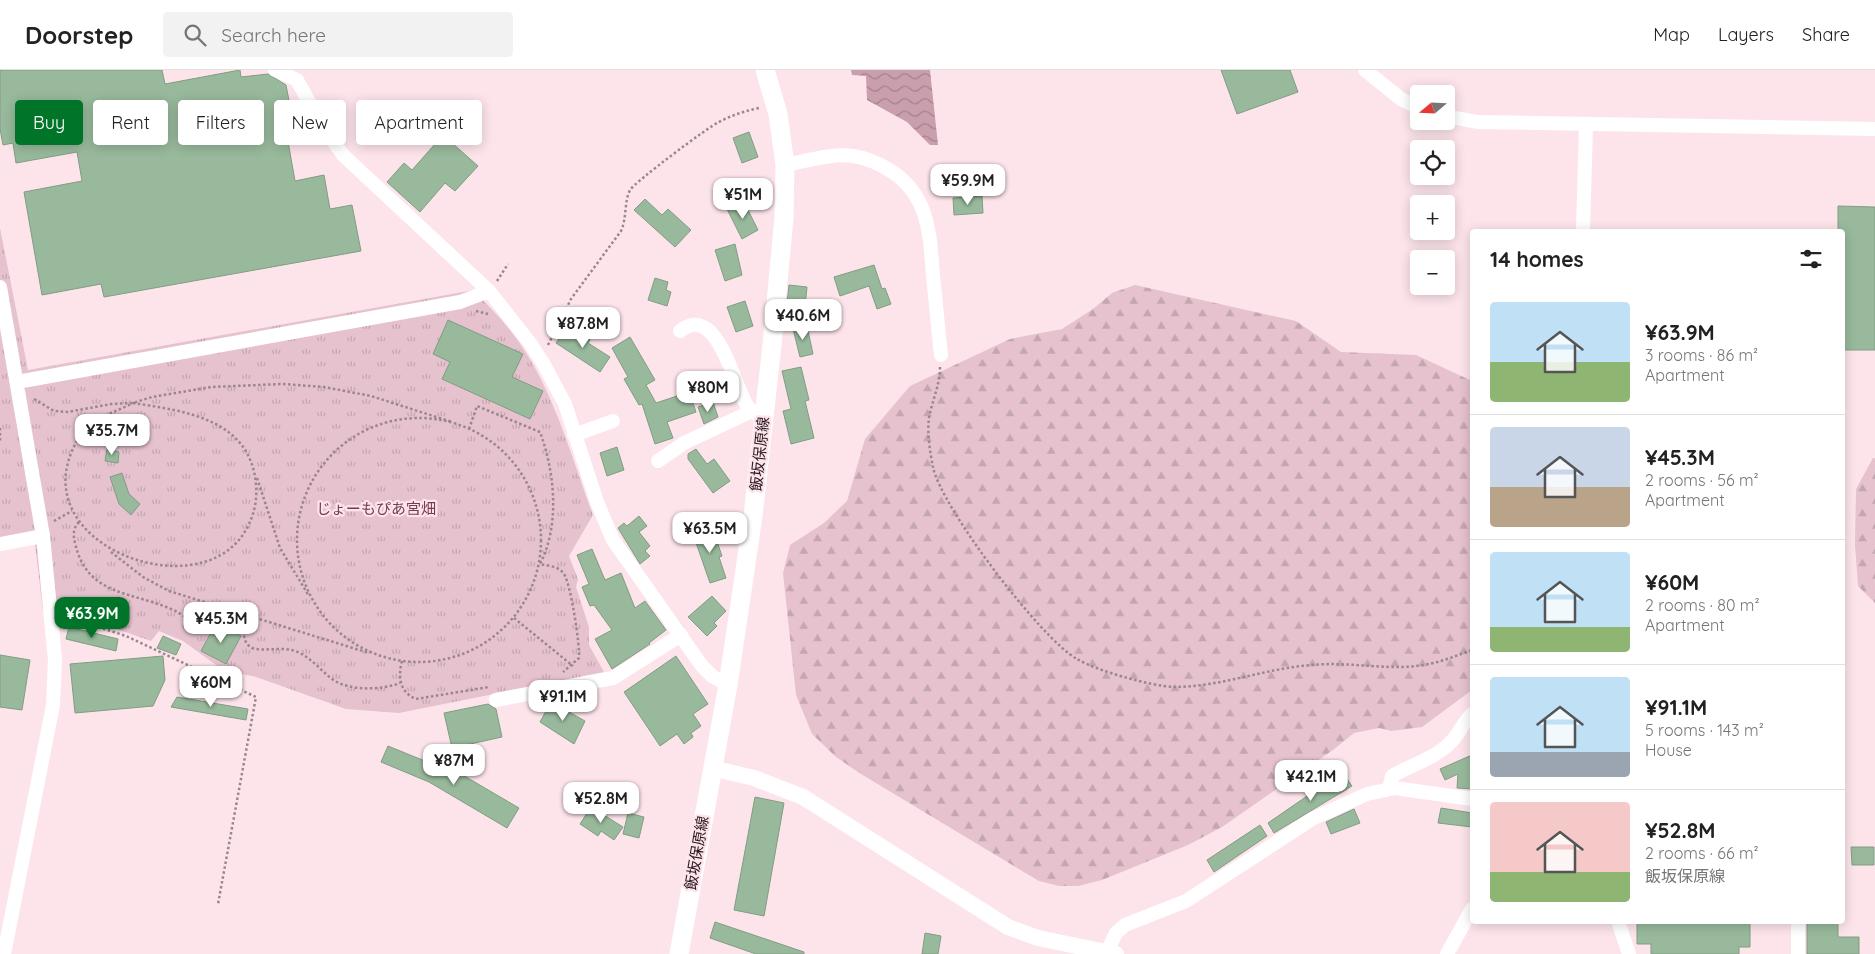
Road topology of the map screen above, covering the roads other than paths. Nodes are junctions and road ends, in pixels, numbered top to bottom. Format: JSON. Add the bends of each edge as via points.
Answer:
{"nodes":[{"id":1,"x":275,"y":70,"type":"edge"},
{"id":2,"x":765,"y":70,"type":"edge"},
{"id":3,"x":1366,"y":70,"type":"edge"},
{"id":4,"x":1410,"y":104,"type":"edge"},
{"id":5,"x":1455,"y":118,"type":"edge"},
{"id":6,"x":1586,"y":125,"type":"junction"},
{"id":7,"x":1875,"y":129,"type":"edge"},
{"id":8,"x":785,"y":164,"type":"junction"},
{"id":9,"x":1583,"y":229,"type":"edge"},
{"id":10,"x":0,"y":287,"type":"edge"},
{"id":11,"x":489,"y":291,"type":"junction"},
{"id":12,"x":680,"y":331,"type":"dead end"},
{"id":13,"x":941,"y":355,"type":"road end"},
{"id":14,"x":17,"y":382,"type":"junction"},
{"id":15,"x":758,"y":414,"type":"junction"},
{"id":16,"x":613,"y":421,"type":"dead end"},
{"id":17,"x":574,"y":435,"type":"junction"},
{"id":18,"x":658,"y":461,"type":"dead end"},
{"id":19,"x":43,"y":536,"type":"junction"},
{"id":20,"x":0,"y":544,"type":"edge"},
{"id":21,"x":681,"y":635,"type":"junction"},
{"id":22,"x":728,"y":685,"type":"junction"},
{"id":23,"x":496,"y":693,"type":"road end"},
{"id":24,"x":1470,"y":716,"type":"edge"},
{"id":25,"x":712,"y":768,"type":"junction"},
{"id":26,"x":1389,"y":789,"type":"junction"},
{"id":27,"x":1470,"y":799,"type":"edge"},
{"id":28,"x":1470,"y":913,"type":"edge"},
{"id":29,"x":1619,"y":924,"type":"edge"},
{"id":30,"x":1798,"y":924,"type":"edge"},
{"id":31,"x":1112,"y":953,"type":"edge"},
{"id":32,"x":4,"y":954,"type":"edge"},
{"id":33,"x":679,"y":954,"type":"edge"},
{"id":34,"x":1447,"y":954,"type":"edge"},
{"id":35,"x":1629,"y":954,"type":"edge"},
{"id":36,"x":1798,"y":954,"type":"edge"}],
"edges":[{"from":1,"to":11,"type":"street","via":[[300,84],[320,122],[343,155]]},
{"from":2,"to":8,"type":"main road","name":"飯坂保原線","via":[[776,105]]},
{"from":3,"to":4,"type":"street"},
{"from":5,"to":6,"type":"street","via":[[1477,122]]},
{"from":6,"to":7,"type":"street"},
{"from":6,"to":9,"type":"street"},
{"from":8,"to":13,"type":"street","via":[[830,156],[852,156],[884,167],[910,187],[923,207],[929,232]]},
{"from":8,"to":15,"type":"main road","name":"飯坂保原線","via":[[784,218]]},
{"from":10,"to":14,"type":"street"},
{"from":11,"to":14,"type":"street","via":[[460,302]]},
{"from":11,"to":17,"type":"street","via":[[540,357],[565,404]]},
{"from":12,"to":15,"type":"street","via":[[696,324],[709,331],[724,352],[743,400]]},
{"from":14,"to":19,"type":"street"},
{"from":15,"to":18,"type":"street","via":[[684,443]]},
{"from":15,"to":22,"type":"main road","name":"飯坂保原線","via":[[753,516]]},
{"from":16,"to":17,"type":"street"},
{"from":17,"to":21,"type":"street","via":[[613,540]]},
{"from":19,"to":20,"type":"street"},
{"from":19,"to":32,"type":"street","via":[[55,660],[53,705]]},
{"from":21,"to":22,"type":"street","via":[[702,666]]},
{"from":21,"to":23,"type":"street","via":[[613,678]]},
{"from":22,"to":25,"type":"main road","name":"飯坂保原線"},
{"from":24,"to":26,"type":"street","via":[[1443,749],[1392,776]]},
{"from":25,"to":31,"type":"street","via":[[803,796],[1008,927],[1038,938]]},
{"from":25,"to":33,"type":"main road","name":"飯坂保原線"},
{"from":26,"to":27,"type":"street"},
{"from":26,"to":31,"type":"street","via":[[1367,794],[1312,820],[1186,901],[1125,925],[1116,933]]},
{"from":28,"to":34,"type":"street"},
{"from":29,"to":35,"type":"street"},
{"from":30,"to":36,"type":"street"}]}
